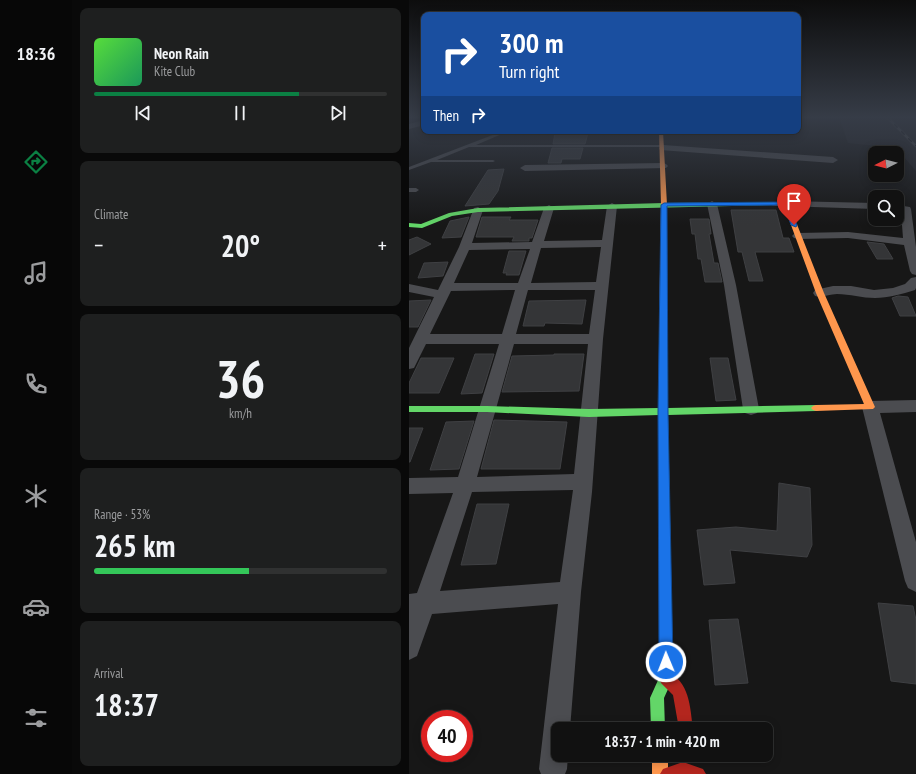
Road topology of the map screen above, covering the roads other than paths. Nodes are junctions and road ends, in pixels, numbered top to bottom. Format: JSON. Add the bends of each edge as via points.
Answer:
{"nodes":[{"id":1,"x":448,"y":153,"type":"edge"},
{"id":2,"x":663,"y":153,"type":"edge"},
{"id":3,"x":743,"y":153,"type":"edge"},
{"id":4,"x":833,"y":160,"type":"dead end"},
{"id":5,"x":427,"y":161,"type":"junction"},
{"id":6,"x":493,"y":161,"type":"dead end"},
{"id":7,"x":663,"y":166,"type":"junction"},
{"id":8,"x":525,"y":168,"type":"dead end"},
{"id":9,"x":409,"y":169,"type":"edge"},
{"id":10,"x":409,"y":190,"type":"edge"},
{"id":11,"x":416,"y":190,"type":"dead end"},
{"id":12,"x":712,"y":204,"type":"junction"},
{"id":13,"x":786,"y":204,"type":"junction"},
{"id":14,"x":664,"y":205,"type":"junction"},
{"id":15,"x":612,"y":206,"type":"junction"},
{"id":16,"x":868,"y":206,"type":"edge"},
{"id":17,"x":549,"y":208,"type":"junction"},
{"id":18,"x":904,"y":209,"type":"edge"},
{"id":19,"x":478,"y":210,"type":"junction"},
{"id":20,"x":409,"y":225,"type":"edge"},
{"id":21,"x":422,"y":226,"type":"junction"},
{"id":22,"x":409,"y":232,"type":"edge"},
{"id":23,"x":798,"y":236,"type":"junction"},
{"id":24,"x":909,"y":242,"type":"junction"},
{"id":25,"x":608,"y":243,"type":"junction"},
{"id":26,"x":537,"y":245,"type":"junction"},
{"id":27,"x":465,"y":247,"type":"junction"},
{"id":28,"x":916,"y":271,"type":"edge"},
{"id":29,"x":916,"y":281,"type":"edge"},
{"id":30,"x":523,"y":286,"type":"junction"},
{"id":31,"x":603,"y":286,"type":"junction"},
{"id":32,"x":409,"y":288,"type":"edge"},
{"id":33,"x":445,"y":291,"type":"junction"},
{"id":34,"x":820,"y":293,"type":"junction"},
{"id":35,"x":422,"y":339,"type":"junction"},
{"id":36,"x":508,"y":339,"type":"junction"},
{"id":37,"x":596,"y":339,"type":"junction"},
{"id":38,"x":409,"y":364,"type":"edge"},
{"id":39,"x":916,"y":406,"type":"edge"},
{"id":40,"x":870,"y":407,"type":"junction"},
{"id":41,"x":409,"y":409,"type":"edge"},
{"id":42,"x":487,"y":409,"type":"junction"},
{"id":43,"x":751,"y":409,"type":"junction"},
{"id":44,"x":663,"y":412,"type":"junction"},
{"id":45,"x":589,"y":413,"type":"junction"},
{"id":46,"x":583,"y":482,"type":"junction"},
{"id":47,"x":409,"y":486,"type":"edge"},
{"id":48,"x":465,"y":486,"type":"junction"},
{"id":49,"x":916,"y":581,"type":"edge"},
{"id":50,"x":570,"y":592,"type":"junction"},
{"id":51,"x":417,"y":605,"type":"edge"},
{"id":52,"x":409,"y":648,"type":"edge"},
{"id":53,"x":666,"y":678,"type":"junction"},
{"id":54,"x":659,"y":722,"type":"edge"},
{"id":55,"x":685,"y":722,"type":"edge"},
{"id":56,"x":659,"y":762,"type":"edge"},
{"id":57,"x":692,"y":762,"type":"edge"},
{"id":58,"x":553,"y":769,"type":"dead end"},
{"id":59,"x":695,"y":772,"type":"edge"},
{"id":60,"x":660,"y":774,"type":"edge"},
{"id":61,"x":668,"y":774,"type":"edge"}],
"edges":[{"from":1,"to":5,"type":"lane"},
{"from":2,"to":7,"type":"street"},
{"from":3,"to":4,"type":"street"},
{"from":5,"to":6,"type":"lane"},
{"from":5,"to":9,"type":"lane"},
{"from":7,"to":8,"type":"street"},
{"from":7,"to":14,"type":"street"},
{"from":10,"to":11,"type":"lane"},
{"from":12,"to":13,"type":"street"},
{"from":12,"to":14,"type":"street"},
{"from":12,"to":43,"type":"street","via":[[730,284]]},
{"from":13,"to":16,"type":"street"},
{"from":13,"to":23,"type":"street"},
{"from":14,"to":15,"type":"street"},
{"from":14,"to":44,"type":"street"},
{"from":15,"to":17,"type":"street"},
{"from":15,"to":25,"type":"street"},
{"from":17,"to":19,"type":"street"},
{"from":17,"to":26,"type":"street"},
{"from":18,"to":24,"type":"street"},
{"from":19,"to":21,"type":"street","via":[[451,214]]},
{"from":19,"to":27,"type":"street"},
{"from":20,"to":21,"type":"street"},
{"from":21,"to":22,"type":"street"},
{"from":23,"to":24,"type":"street","via":[[848,235]]},
{"from":23,"to":34,"type":"street"},
{"from":24,"to":28,"type":"street"},
{"from":25,"to":26,"type":"street"},
{"from":25,"to":31,"type":"street"},
{"from":26,"to":27,"type":"street"},
{"from":26,"to":30,"type":"street"},
{"from":27,"to":33,"type":"street"},
{"from":29,"to":34,"type":"street","via":[[910,288],[874,294],[851,290]]},
{"from":30,"to":31,"type":"street"},
{"from":30,"to":33,"type":"street"},
{"from":30,"to":36,"type":"street"},
{"from":31,"to":37,"type":"street"},
{"from":32,"to":33,"type":"street"},
{"from":33,"to":35,"type":"street"},
{"from":34,"to":40,"type":"street"},
{"from":35,"to":36,"type":"street"},
{"from":35,"to":38,"type":"street"},
{"from":36,"to":37,"type":"street"},
{"from":36,"to":42,"type":"street"},
{"from":37,"to":45,"type":"street"},
{"from":39,"to":40,"type":"street"},
{"from":40,"to":43,"type":"street"},
{"from":40,"to":49,"type":"street"},
{"from":41,"to":42,"type":"street"},
{"from":42,"to":45,"type":"street"},
{"from":42,"to":48,"type":"street"},
{"from":43,"to":44,"type":"street"},
{"from":44,"to":45,"type":"street"},
{"from":44,"to":53,"type":"street"},
{"from":45,"to":46,"type":"street"},
{"from":46,"to":48,"type":"street"},
{"from":46,"to":50,"type":"street"},
{"from":47,"to":48,"type":"street"},
{"from":48,"to":51,"type":"street"},
{"from":50,"to":51,"type":"street"},
{"from":50,"to":58,"type":"street"},
{"from":51,"to":52,"type":"street"},
{"from":53,"to":54,"type":"street","via":[[657,698]]},
{"from":53,"to":55,"type":"street","via":[[680,692]]},
{"from":56,"to":60,"type":"street"},
{"from":57,"to":59,"type":"street"},
{"from":59,"to":61,"type":"street","via":[[682,769]]}]}
